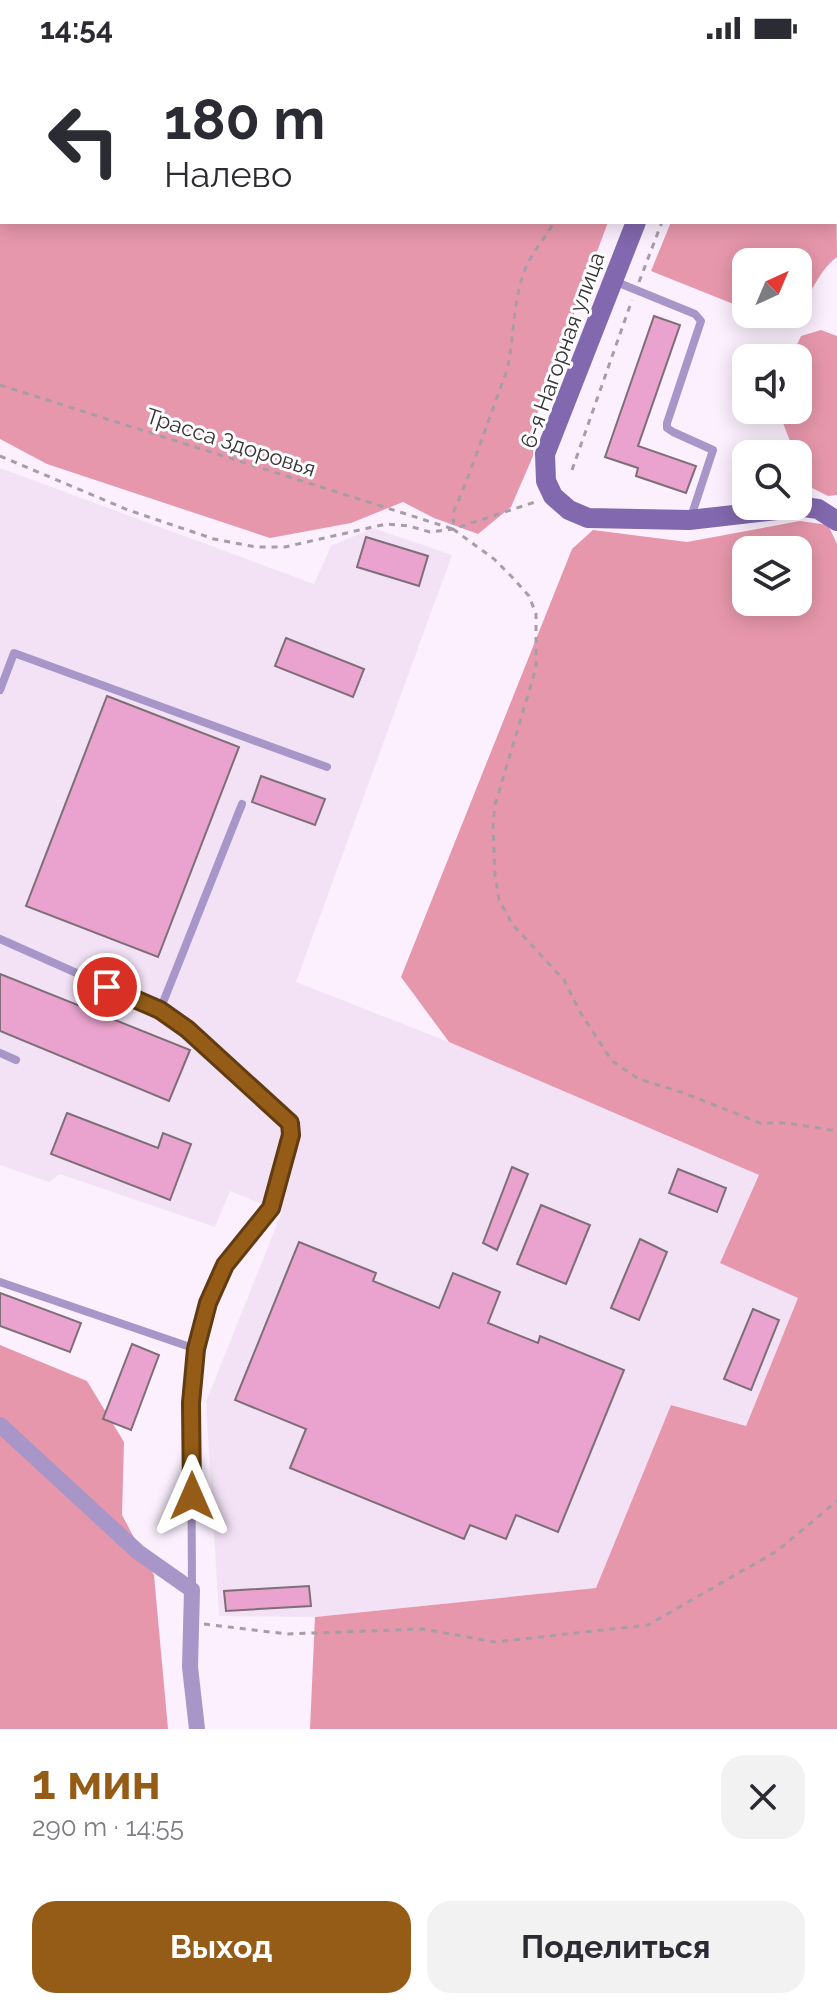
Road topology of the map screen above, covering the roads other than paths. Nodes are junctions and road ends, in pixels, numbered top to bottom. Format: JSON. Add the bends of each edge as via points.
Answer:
{"nodes":[{"id":1,"x":635,"y":224,"type":"edge"},
{"id":2,"x":613,"y":281,"type":"junction"},
{"id":3,"x":689,"y":520,"type":"junction"},
{"id":4,"x":837,"y":521,"type":"edge"},
{"id":5,"x":0,"y":690,"type":"edge"},
{"id":6,"x":327,"y":767,"type":"dead end"},
{"id":7,"x":242,"y":804,"type":"dead end"},
{"id":8,"x":0,"y":939,"type":"edge"},
{"id":9,"x":160,"y":1010,"type":"junction"},
{"id":10,"x":0,"y":1053,"type":"edge"},
{"id":11,"x":16,"y":1060,"type":"dead end"},
{"id":12,"x":0,"y":1282,"type":"edge"},
{"id":13,"x":196,"y":1349,"type":"junction"},
{"id":14,"x":0,"y":1425,"type":"edge"},
{"id":15,"x":192,"y":1590,"type":"junction"},
{"id":16,"x":197,"y":1729,"type":"edge"}],
"edges":[{"from":1,"to":2,"type":"street","name":"6-я Нагорная улица"},
{"from":2,"to":3,"type":"lane","via":[[701,321],[667,423],[673,432],[713,450]]},
{"from":2,"to":3,"type":"street","name":"6-я Нагорная улица","via":[[545,454],[546,481],[553,496],[588,518]]},
{"from":3,"to":4,"type":"street","via":[[804,507]]},
{"from":5,"to":6,"type":"lane","via":[[14,653]]},
{"from":7,"to":9,"type":"lane"},
{"from":8,"to":9,"type":"lane"},
{"from":9,"to":13,"type":"lane","via":[[208,1046],[290,1123],[271,1208],[225,1265]]},
{"from":10,"to":11,"type":"lane"},
{"from":12,"to":13,"type":"lane"},
{"from":13,"to":15,"type":"lane","via":[[191,1403]]},
{"from":14,"to":15,"type":"street","via":[[138,1552]]},
{"from":15,"to":16,"type":"street","via":[[190,1667]]}]}
